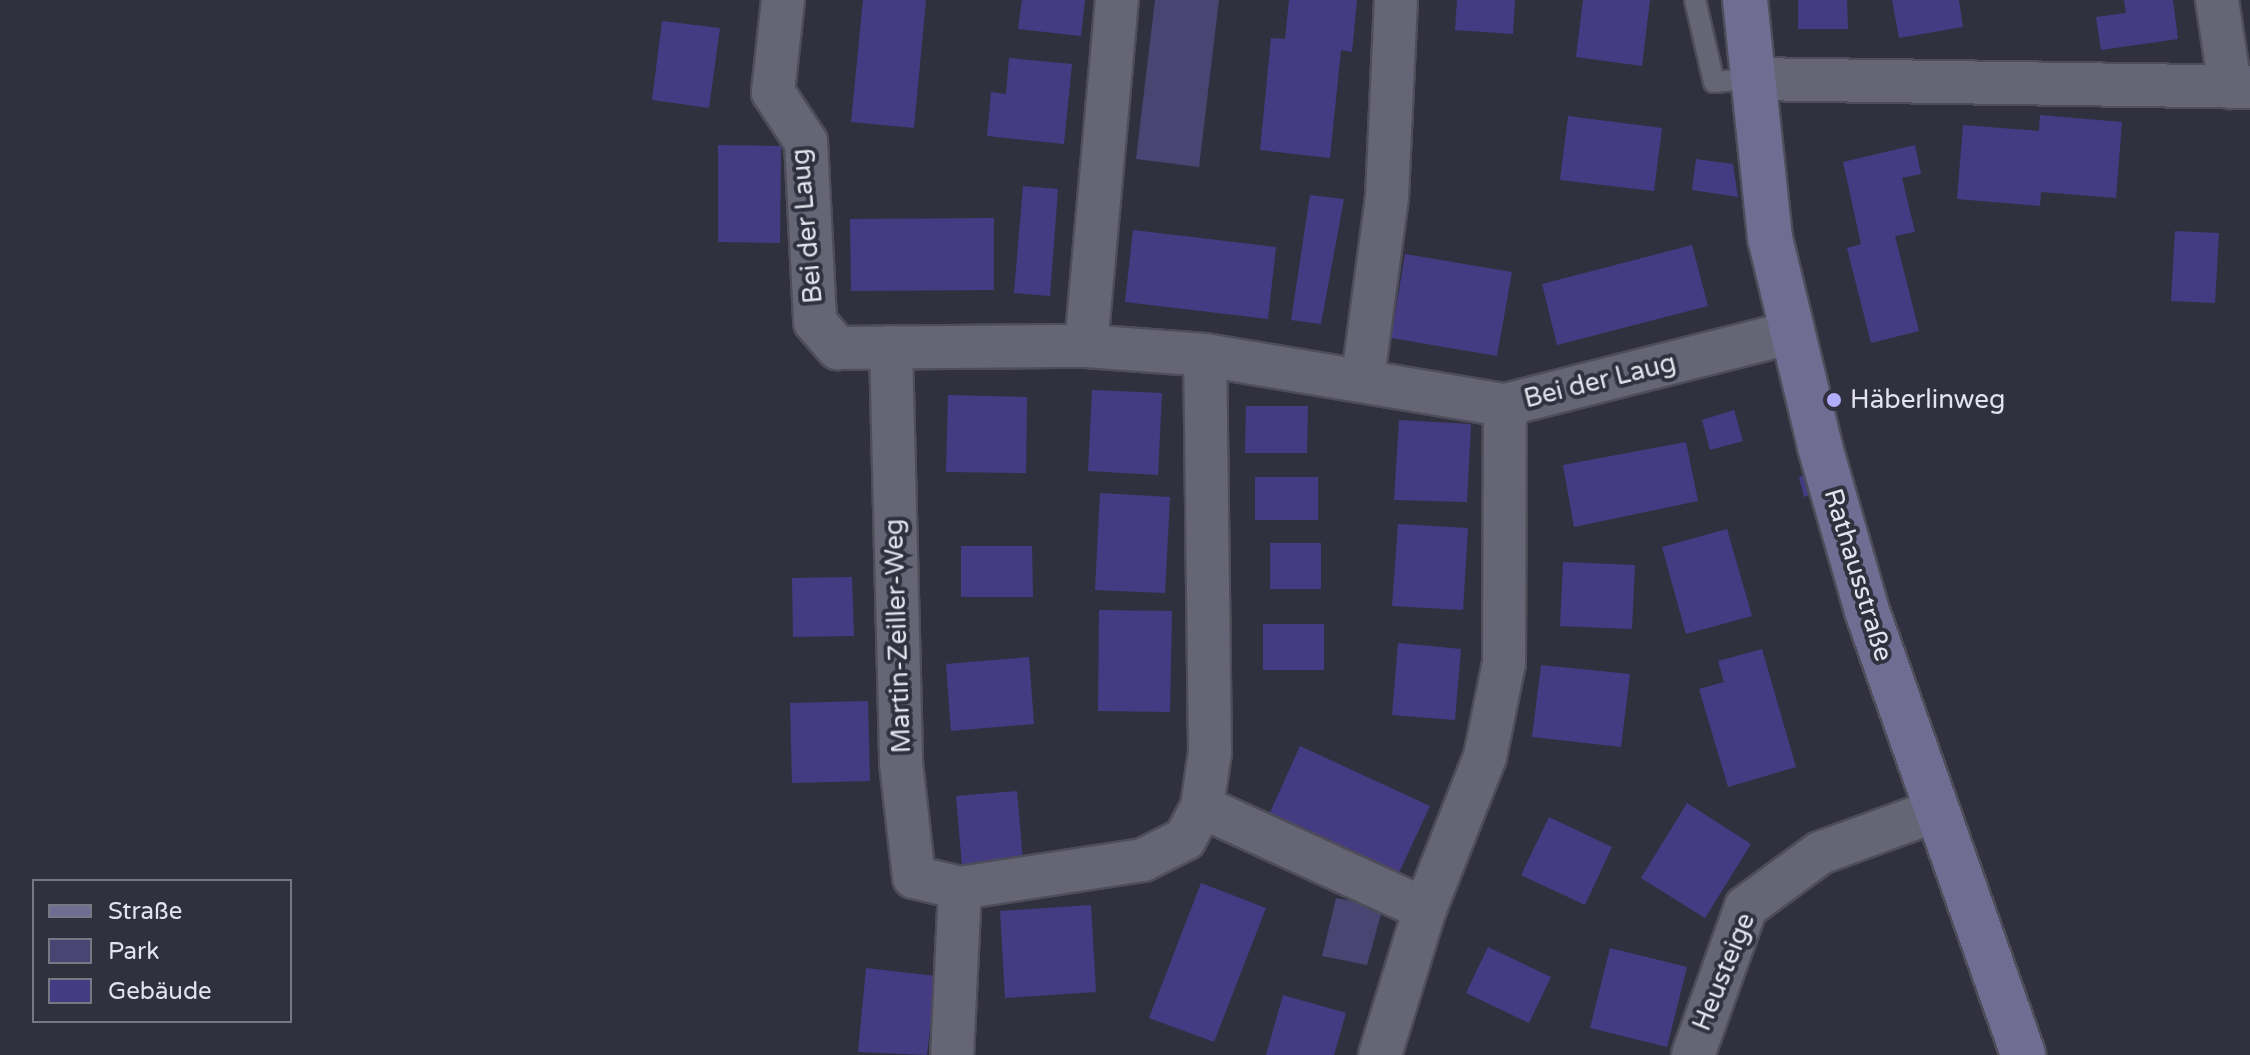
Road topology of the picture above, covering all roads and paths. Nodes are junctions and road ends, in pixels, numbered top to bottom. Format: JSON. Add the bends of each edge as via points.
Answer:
{"nodes":[{"id":1,"x":783,"y":0,"type":"edge"},
{"id":2,"x":1117,"y":0,"type":"edge"},
{"id":3,"x":1396,"y":0,"type":"edge"},
{"id":4,"x":1695,"y":0,"type":"edge"},
{"id":5,"x":1745,"y":0,"type":"edge"},
{"id":6,"x":2217,"y":0,"type":"edge"},
{"id":7,"x":1752,"y":79,"type":"junction"},
{"id":8,"x":2240,"y":87,"type":"edge"},
{"id":9,"x":1790,"y":333,"type":"junction"},
{"id":10,"x":1086,"y":346,"type":"junction"},
{"id":11,"x":891,"y":347,"type":"junction"},
{"id":12,"x":1205,"y":355,"type":"junction"},
{"id":13,"x":1363,"y":377,"type":"junction"},
{"id":14,"x":1505,"y":405,"type":"junction"},
{"id":15,"x":1202,"y":807,"type":"junction"},
{"id":16,"x":1935,"y":811,"type":"junction"},
{"id":17,"x":960,"y":888,"type":"junction"},
{"id":18,"x":1425,"y":909,"type":"junction"},
{"id":19,"x":952,"y":1055,"type":"edge"},
{"id":20,"x":1380,"y":1055,"type":"edge"},
{"id":21,"x":1693,"y":1055,"type":"edge"},
{"id":22,"x":2023,"y":1055,"type":"edge"}],
"edges":[{"from":1,"to":11,"type":"street","name":"Bei der Laug","via":[[773,92],[806,142],[815,322],[838,348]]},
{"from":2,"to":10,"type":"street"},
{"from":3,"to":13,"type":"street","via":[[1387,197]]},
{"from":4,"to":7,"type":"lane","via":[[1714,82]]},
{"from":5,"to":7,"type":"street","name":"Rathausstraße"},
{"from":6,"to":8,"type":"street"},
{"from":7,"to":8,"type":"street"},
{"from":7,"to":9,"type":"street","name":"Rathausstraße","via":[[1770,238]]},
{"from":9,"to":14,"type":"street","name":"Bei der Laug"},
{"from":9,"to":16,"type":"street","name":"Rathausstraße","via":[[1867,611]]},
{"from":10,"to":11,"type":"street","name":"Bei der Laug"},
{"from":10,"to":12,"type":"street","name":"Bei der Laug"},
{"from":11,"to":17,"type":"street","name":"Martin-Zeiller-Weg","via":[[901,763],[914,877]]},
{"from":12,"to":13,"type":"street","name":"Bei der Laug"},
{"from":12,"to":15,"type":"street","via":[[1210,752]]},
{"from":13,"to":14,"type":"street","name":"Bei der Laug"},
{"from":14,"to":18,"type":"street","via":[[1504,663],[1485,757]]},
{"from":15,"to":17,"type":"street","name":"Martin-Zeiller-Weg","via":[[1185,839],[1143,860]]},
{"from":15,"to":18,"type":"street"},
{"from":16,"to":21,"type":"street","name":"Heusteige","via":[[1820,853],[1746,907]]},
{"from":16,"to":22,"type":"street","name":"Rathausstraße"},
{"from":17,"to":19,"type":"street"},
{"from":18,"to":20,"type":"street"}]}
